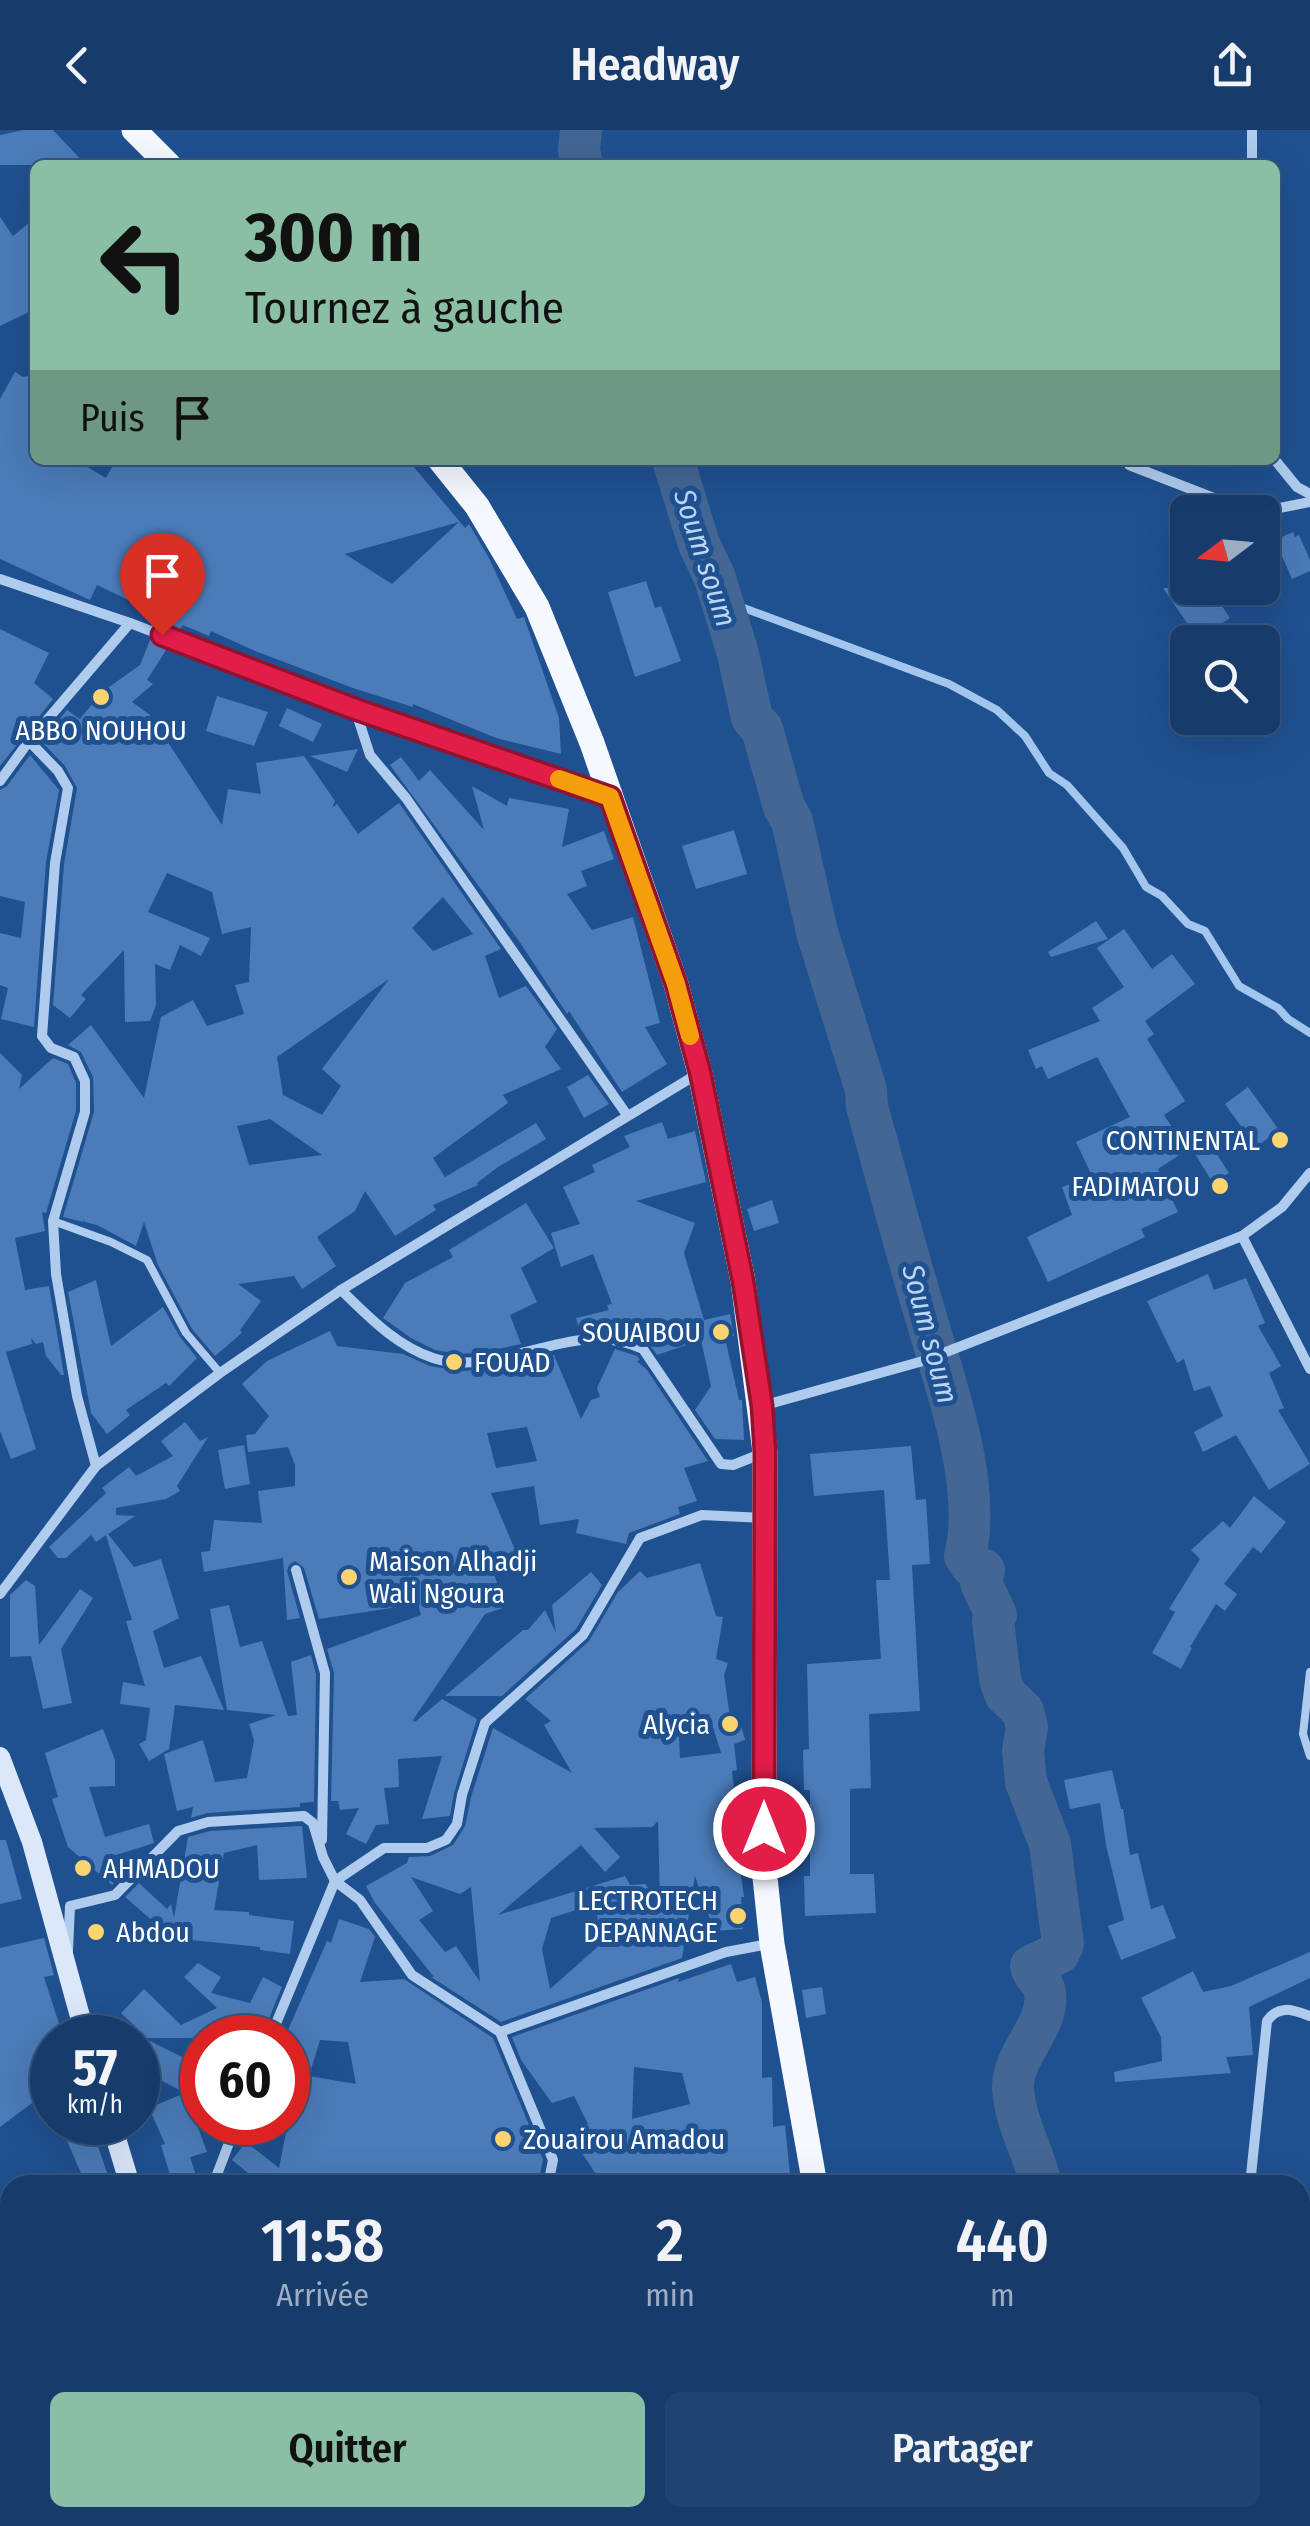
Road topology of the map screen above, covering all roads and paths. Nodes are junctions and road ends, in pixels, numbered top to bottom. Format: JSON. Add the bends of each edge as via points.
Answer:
{"nodes":[{"id":1,"x":134,"y":130,"type":"edge"},
{"id":2,"x":1252,"y":130,"type":"edge"},
{"id":3,"x":165,"y":160,"type":"edge"},
{"id":4,"x":1252,"y":160,"type":"edge"},
{"id":5,"x":444,"y":465,"type":"edge"},
{"id":6,"x":1279,"y":465,"type":"edge"},
{"id":7,"x":1129,"y":466,"type":"dead end"},
{"id":8,"x":1310,"y":494,"type":"edge"},
{"id":9,"x":1310,"y":502,"type":"edge"},
{"id":10,"x":0,"y":579,"type":"edge"},
{"id":11,"x":130,"y":623,"type":"junction"},
{"id":12,"x":355,"y":709,"type":"junction"},
{"id":13,"x":29,"y":741,"type":"junction"},
{"id":14,"x":0,"y":781,"type":"edge"},
{"id":15,"x":610,"y":797,"type":"junction"},
{"id":16,"x":700,"y":1072,"type":"junction"},
{"id":17,"x":627,"y":1115,"type":"junction"},
{"id":18,"x":1310,"y":1172,"type":"edge"},
{"id":19,"x":53,"y":1221,"type":"junction"},
{"id":20,"x":1242,"y":1236,"type":"junction"},
{"id":21,"x":341,"y":1290,"type":"junction"},
{"id":22,"x":1310,"y":1369,"type":"edge"},
{"id":23,"x":220,"y":1373,"type":"junction"},
{"id":24,"x":762,"y":1406,"type":"junction"},
{"id":25,"x":765,"y":1452,"type":"junction"},
{"id":26,"x":96,"y":1466,"type":"junction"},
{"id":27,"x":765,"y":1518,"type":"junction"},
{"id":28,"x":296,"y":1570,"type":"dead end"},
{"id":29,"x":0,"y":1594,"type":"edge"},
{"id":30,"x":1310,"y":1672,"type":"edge"},
{"id":31,"x":0,"y":1756,"type":"edge"},
{"id":32,"x":1310,"y":1756,"type":"edge"},
{"id":33,"x":322,"y":1856,"type":"junction"},
{"id":34,"x":335,"y":1881,"type":"junction"},
{"id":35,"x":772,"y":1944,"type":"junction"},
{"id":36,"x":67,"y":1972,"type":"junction"},
{"id":37,"x":79,"y":2015,"type":"edge"},
{"id":38,"x":280,"y":2015,"type":"edge"},
{"id":39,"x":1310,"y":2016,"type":"edge"},
{"id":40,"x":500,"y":2032,"type":"junction"},
{"id":41,"x":119,"y":2145,"type":"edge"},
{"id":42,"x":228,"y":2145,"type":"edge"},
{"id":43,"x":127,"y":2175,"type":"edge"},
{"id":44,"x":216,"y":2175,"type":"edge"},
{"id":45,"x":550,"y":2175,"type":"edge"},
{"id":46,"x":813,"y":2175,"type":"edge"},
{"id":47,"x":1251,"y":2175,"type":"edge"}],
"edges":[{"from":1,"to":3,"type":"main road"},
{"from":2,"to":4,"type":"street"},
{"from":5,"to":15,"type":"main road","via":[[477,506],[538,608]]},
{"from":6,"to":8,"type":"street"},
{"from":7,"to":9,"type":"street","via":[[1242,509]]},
{"from":10,"to":11,"type":"street"},
{"from":11,"to":12,"type":"street"},
{"from":11,"to":13,"type":"street"},
{"from":12,"to":15,"type":"street"},
{"from":12,"to":17,"type":"street","via":[[370,756]]},
{"from":13,"to":14,"type":"street"},
{"from":13,"to":19,"type":"street","via":[[68,788],[54,863],[42,1036],[50,1048],[74,1057],[85,1080],[85,1112]]},
{"from":15,"to":16,"type":"main road"},
{"from":16,"to":17,"type":"street"},
{"from":16,"to":24,"type":"main road"},
{"from":17,"to":21,"type":"street"},
{"from":18,"to":20,"type":"street","via":[[1282,1207]]},
{"from":19,"to":23,"type":"lane","via":[[147,1260],[186,1333]]},
{"from":19,"to":26,"type":"street","via":[[77,1396]]},
{"from":20,"to":22,"type":"street"},
{"from":20,"to":24,"type":"street","via":[[923,1362]]},
{"from":21,"to":23,"type":"street"},
{"from":21,"to":25,"type":"street","via":[[386,1332],[433,1358],[478,1364],[551,1343],[630,1342],[643,1348],[722,1464]]},
{"from":23,"to":26,"type":"street"},
{"from":24,"to":25,"type":"main road"},
{"from":25,"to":27,"type":"main road"},
{"from":26,"to":29,"type":"street"},
{"from":27,"to":34,"type":"street","via":[[702,1515],[640,1538],[583,1635],[485,1723],[457,1824],[446,1840],[427,1848],[384,1848]]},
{"from":27,"to":35,"type":"main road","via":[[764,1868]]},
{"from":28,"to":33,"type":"street","via":[[326,1672]]},
{"from":30,"to":32,"type":"lane","via":[[1303,1734]]},
{"from":31,"to":36,"type":"main road","via":[[32,1842]]},
{"from":33,"to":34,"type":"street"},
{"from":33,"to":36,"type":"street","via":[[313,1823],[304,1816],[208,1822],[178,1831],[114,1894],[70,1906]]},
{"from":34,"to":38,"type":"street"},
{"from":34,"to":40,"type":"street","via":[[360,1900],[412,1975]]},
{"from":35,"to":40,"type":"street","via":[[726,1952]]},
{"from":35,"to":46,"type":"main road"},
{"from":36,"to":37,"type":"main road"},
{"from":39,"to":47,"type":"street","via":[[1288,2008],[1267,2020]]},
{"from":40,"to":45,"type":"street","via":[[552,2160]]},
{"from":41,"to":43,"type":"main road"},
{"from":42,"to":44,"type":"street"}]}
